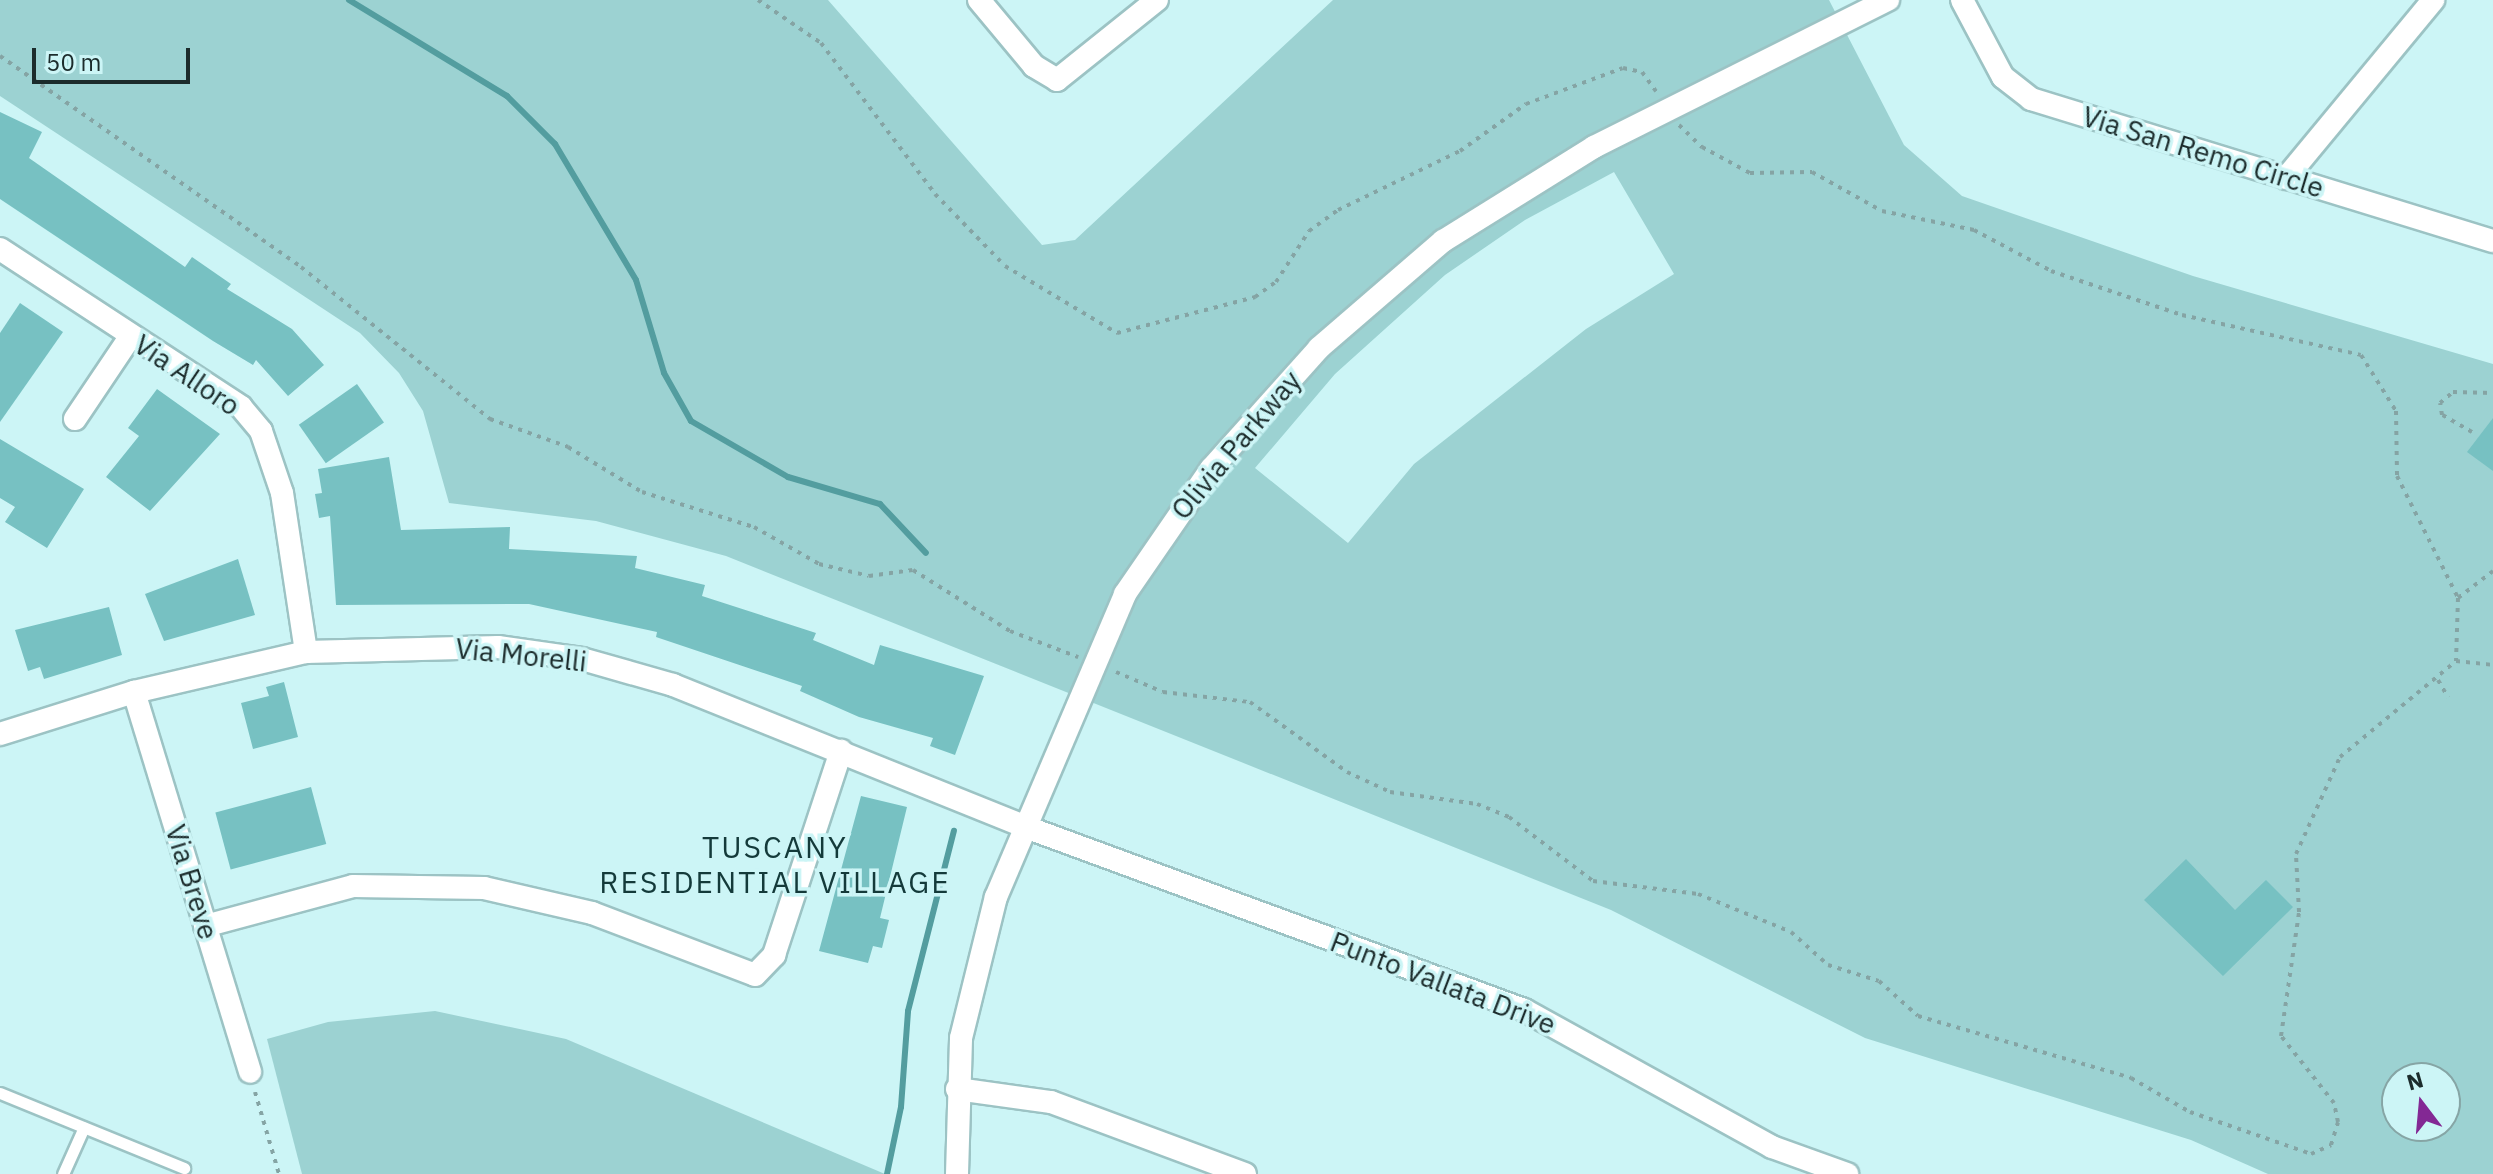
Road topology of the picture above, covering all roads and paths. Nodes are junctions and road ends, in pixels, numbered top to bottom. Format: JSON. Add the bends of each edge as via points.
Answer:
{"nodes":[{"id":1,"x":758,"y":0,"type":"edge"},
{"id":2,"x":979,"y":0,"type":"edge"},
{"id":3,"x":1157,"y":0,"type":"edge"},
{"id":4,"x":1888,"y":0,"type":"edge"},
{"id":5,"x":1962,"y":0,"type":"edge"},
{"id":6,"x":2433,"y":0,"type":"edge"},
{"id":7,"x":0,"y":56,"type":"edge"},
{"id":8,"x":1669,"y":112,"type":"junction"},
{"id":9,"x":2286,"y":178,"type":"junction"},
{"id":10,"x":2493,"y":241,"type":"edge"},
{"id":11,"x":0,"y":249,"type":"edge"},
{"id":12,"x":130,"y":337,"type":"junction"},
{"id":13,"x":2493,"y":393,"type":"edge"},
{"id":14,"x":75,"y":419,"type":"dead end"},
{"id":15,"x":2472,"y":432,"type":"dead end"},
{"id":16,"x":2493,"y":571,"type":"edge"},
{"id":17,"x":2458,"y":598,"type":"junction"},
{"id":18,"x":306,"y":652,"type":"junction"},
{"id":19,"x":2456,"y":661,"type":"junction"},
{"id":20,"x":1094,"y":663,"type":"junction"},
{"id":21,"x":2493,"y":665,"type":"edge"},
{"id":22,"x":2438,"y":680,"type":"junction"},
{"id":23,"x":134,"y":692,"type":"junction"},
{"id":24,"x":2448,"y":697,"type":"dead end"},
{"id":25,"x":0,"y":734,"type":"edge"},
{"id":26,"x":841,"y":751,"type":"junction"},
{"id":27,"x":1023,"y":826,"type":"junction"},
{"id":28,"x":205,"y":926,"type":"junction"},
{"id":29,"x":250,"y":1072,"type":"joint"},
{"id":30,"x":957,"y":1089,"type":"junction"},
{"id":31,"x":0,"y":1093,"type":"edge"},
{"id":32,"x":84,"y":1127,"type":"junction"},
{"id":33,"x":184,"y":1168,"type":"dead end"},
{"id":34,"x":63,"y":1174,"type":"edge"},
{"id":35,"x":279,"y":1174,"type":"edge"},
{"id":36,"x":957,"y":1174,"type":"edge"},
{"id":37,"x":1245,"y":1174,"type":"edge"},
{"id":38,"x":1847,"y":1174,"type":"edge"}],
"edges":[{"from":1,"to":8,"type":"path","via":[[821,43],[935,194],[1005,266],[1117,333],[1255,297],[1276,282],[1309,231],[1460,151],[1526,104],[1635,68]]},
{"from":2,"to":3,"type":"street","via":[[1034,66],[1057,80]]},
{"from":4,"to":8,"type":"street","name":"Olivia Parkway"},
{"from":5,"to":9,"type":"street","name":"Via San Remo Circle","via":[[2003,77],[2031,99]]},
{"from":6,"to":9,"type":"street"},
{"from":7,"to":20,"type":"path","via":[[301,267],[490,419],[568,447],[642,492],[754,527],[819,564],[869,576],[913,570],[1010,631]]},
{"from":8,"to":17,"type":"path","via":[[1702,147],[1750,173],[1812,172],[1882,211],[1974,230],[2051,271],[2169,311],[2361,355],[2396,411],[2397,476]]},
{"from":8,"to":20,"type":"street","name":"Olivia Parkway","via":[[1594,147],[1456,233],[1319,348],[1257,412],[1157,543]]},
{"from":9,"to":10,"type":"street","name":"Via San Remo Circle"},
{"from":11,"to":12,"type":"street","name":"Via Alloro"},
{"from":12,"to":14,"type":"street"},
{"from":12,"to":18,"type":"street","name":"Via Alloro","via":[[241,407],[261,431],[282,493]]},
{"from":13,"to":15,"type":"path","via":[[2453,392],[2440,403],[2442,415]]},
{"from":16,"to":17,"type":"path"},
{"from":17,"to":19,"type":"path"},
{"from":18,"to":23,"type":"street","name":"Via Morelli"},
{"from":18,"to":26,"type":"street","name":"Via Morelli","via":[[498,647],[582,659]]},
{"from":19,"to":21,"type":"path"},
{"from":19,"to":22,"type":"path"},
{"from":20,"to":22,"type":"path","via":[[1163,692],[1250,702],[1347,772],[1390,792],[1477,804],[1509,817],[1593,881],[1698,894],[1791,932],[1828,965],[1879,981],[1918,1016],[2131,1078],[2190,1112],[2311,1154],[2331,1145],[2338,1122],[2334,1103],[2281,1036],[2299,912],[2296,854],[2340,757]]},
{"from":20,"to":27,"type":"street","name":"Olivia Parkway"},
{"from":22,"to":24,"type":"path"},
{"from":23,"to":25,"type":"street","name":"Via Morelli"},
{"from":23,"to":28,"type":"street","name":"Via Breve"},
{"from":26,"to":27,"type":"street","name":"Via Morelli"},
{"from":26,"to":28,"type":"street","via":[[774,955],[755,975],[592,913],[484,888],[353,886]]},
{"from":27,"to":30,"type":"street","name":"Olivia Parkway","via":[[977,958]]},
{"from":27,"to":38,"type":"street","name":"Punto Vallata Drive","via":[[1524,1010],[1772,1147]]},
{"from":28,"to":29,"type":"street","name":"Via Breve"},
{"from":29,"to":35,"type":"path"},
{"from":30,"to":36,"type":"street","name":"Olivia Parkway"},
{"from":30,"to":37,"type":"street","via":[[1051,1102]]},
{"from":31,"to":32,"type":"lane"},
{"from":32,"to":33,"type":"lane"},
{"from":32,"to":34,"type":"lane"}]}
